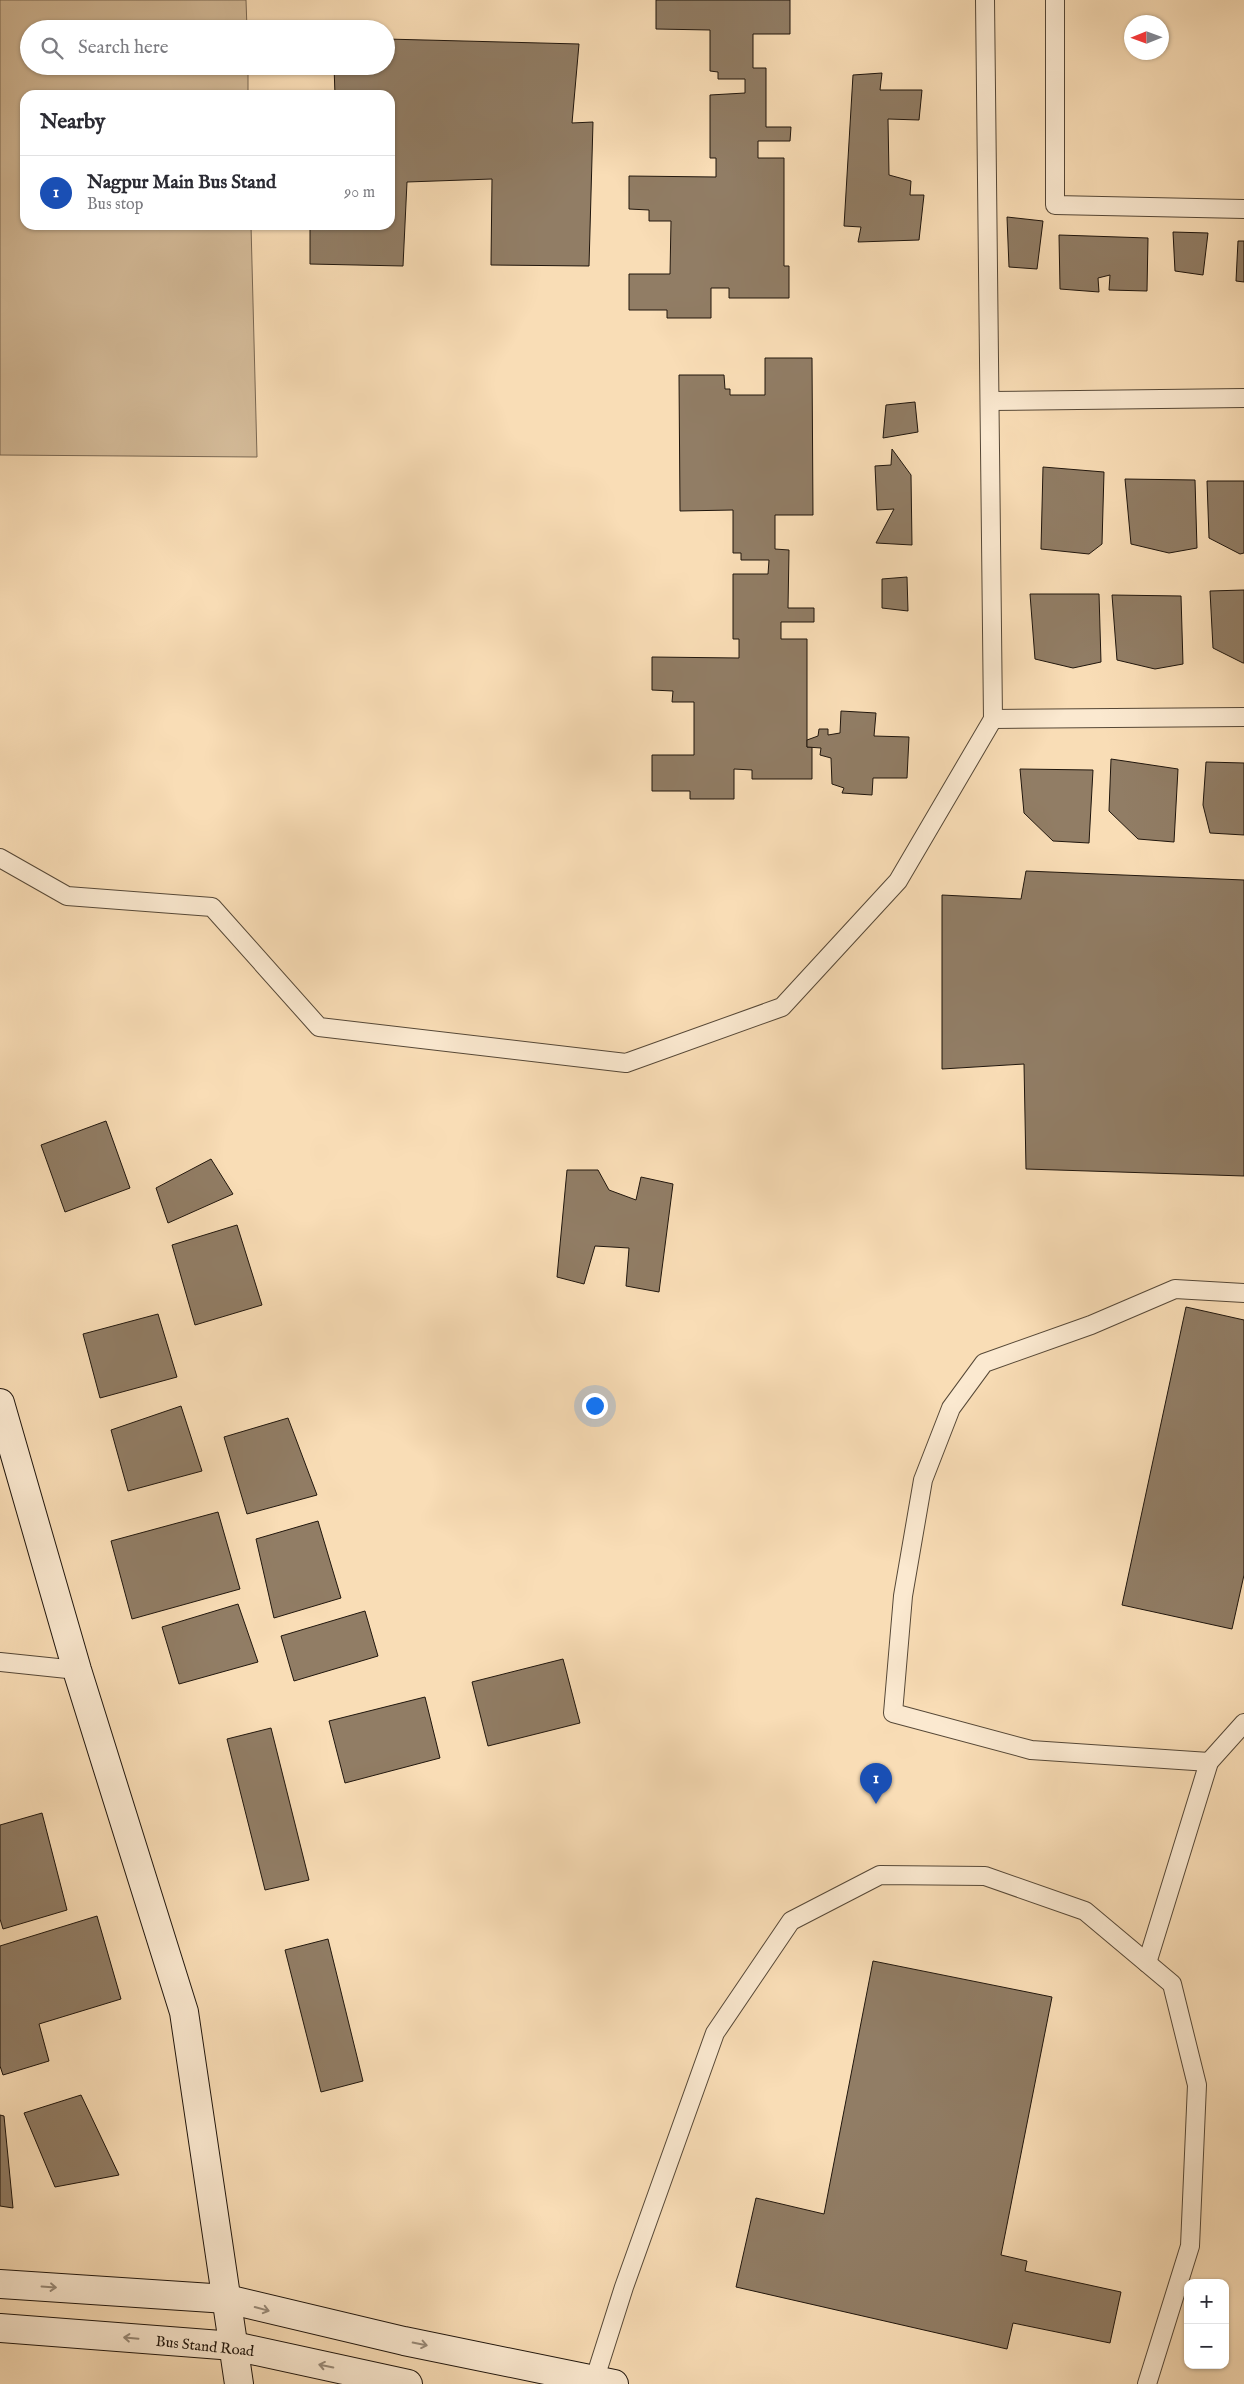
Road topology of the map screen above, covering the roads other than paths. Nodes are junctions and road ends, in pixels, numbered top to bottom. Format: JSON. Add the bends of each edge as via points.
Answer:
{"nodes":[{"id":1,"x":985,"y":0,"type":"edge"},
{"id":2,"x":1055,"y":0,"type":"edge"},
{"id":3,"x":1244,"y":209,"type":"edge"},
{"id":4,"x":1244,"y":398,"type":"edge"},
{"id":5,"x":990,"y":401,"type":"junction"},
{"id":6,"x":1244,"y":717,"type":"edge"},
{"id":7,"x":993,"y":719,"type":"junction"},
{"id":8,"x":0,"y":858,"type":"edge"},
{"id":9,"x":1244,"y":1293,"type":"edge"},
{"id":10,"x":0,"y":1403,"type":"edge"},
{"id":11,"x":0,"y":1662,"type":"edge"},
{"id":12,"x":77,"y":1670,"type":"junction"},
{"id":13,"x":1244,"y":1722,"type":"edge"},
{"id":14,"x":1209,"y":1762,"type":"junction"},
{"id":15,"x":1147,"y":1963,"type":"junction"},
{"id":16,"x":0,"y":2284,"type":"edge"},
{"id":17,"x":227,"y":2299,"type":"junction"},
{"id":18,"x":0,"y":2328,"type":"edge"},
{"id":19,"x":234,"y":2346,"type":"junction"},
{"id":20,"x":605,"y":2381,"type":"edge"},
{"id":21,"x":239,"y":2384,"type":"edge"},
{"id":22,"x":408,"y":2384,"type":"edge"},
{"id":23,"x":1147,"y":2384,"type":"edge"}],
"edges":[{"from":1,"to":5,"type":"lane"},
{"from":2,"to":3,"type":"lane","via":[[1055,205]]},
{"from":4,"to":5,"type":"lane"},
{"from":5,"to":7,"type":"lane"},
{"from":6,"to":7,"type":"lane"},
{"from":7,"to":8,"type":"lane","via":[[898,881],[782,1007],[626,1063],[319,1027],[212,907],[67,896]]},
{"from":9,"to":14,"type":"lane","via":[[1175,1289],[1091,1325],[984,1364],[951,1408],[923,1480],[903,1596],[893,1713],[1032,1750]]},
{"from":10,"to":12,"type":"street"},
{"from":11,"to":12,"type":"lane"},
{"from":12,"to":17,"type":"street","via":[[184,2012]]},
{"from":13,"to":14,"type":"lane"},
{"from":14,"to":15,"type":"lane"},
{"from":15,"to":20,"type":"lane","via":[[1085,1911],[985,1876],[880,1875],[790,1921],[715,2033],[624,2287]]},
{"from":15,"to":23,"type":"lane","via":[[1172,1984],[1197,2085],[1190,2246]]},
{"from":16,"to":17,"type":"street","one_way":true},
{"from":17,"to":19,"type":"street"},
{"from":17,"to":20,"type":"street","one_way":true,"via":[[404,2341]]},
{"from":19,"to":18,"type":"street","name":"Bus Stand Road","one_way":true},
{"from":19,"to":21,"type":"street"},
{"from":22,"to":19,"type":"street","name":"Bus Stand Road","one_way":true}]}
